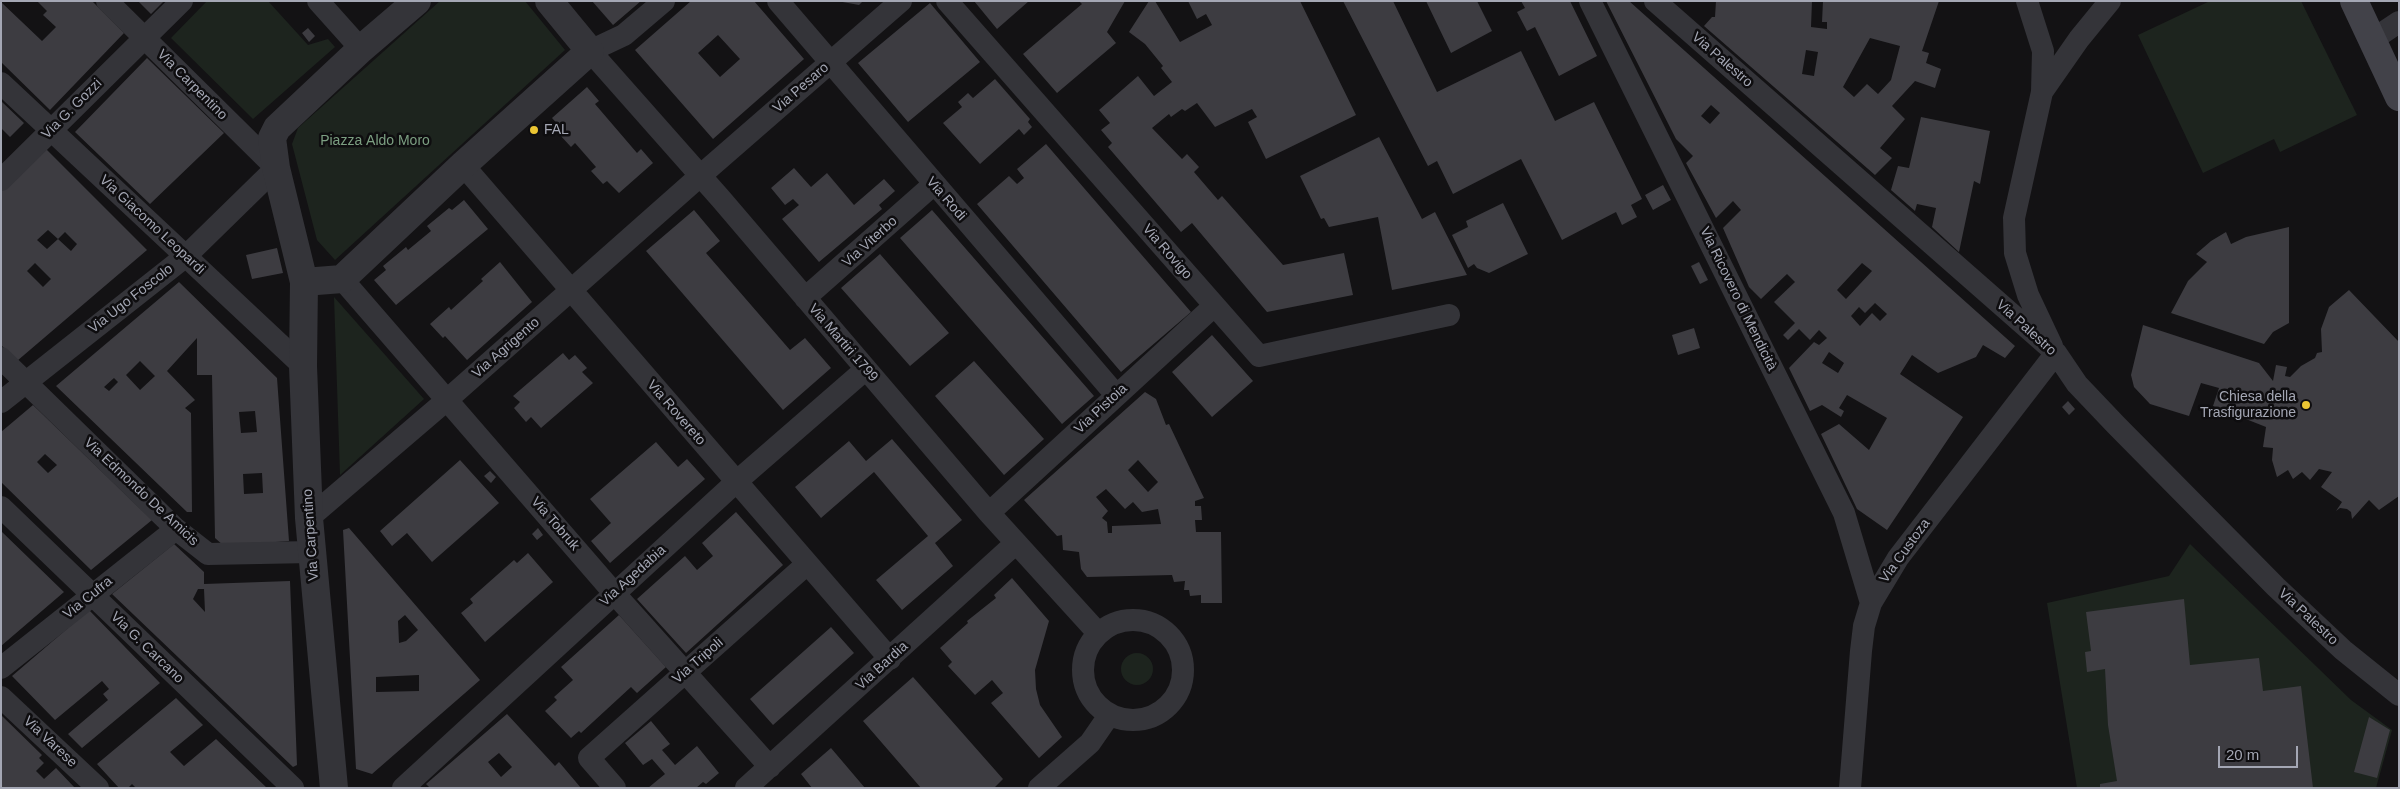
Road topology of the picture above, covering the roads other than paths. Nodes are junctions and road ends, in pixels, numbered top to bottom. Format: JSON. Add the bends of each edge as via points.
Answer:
{"nodes":[{"id":1,"x":107,"y":1,"type":"edge"},
{"id":2,"x":182,"y":1,"type":"edge"},
{"id":3,"x":318,"y":1,"type":"edge"},
{"id":4,"x":417,"y":1,"type":"edge"},
{"id":5,"x":549,"y":1,"type":"edge"},
{"id":6,"x":664,"y":1,"type":"edge"},
{"id":7,"x":778,"y":1,"type":"edge"},
{"id":8,"x":901,"y":1,"type":"edge"},
{"id":9,"x":947,"y":1,"type":"edge"},
{"id":10,"x":1590,"y":1,"type":"edge"},
{"id":11,"x":1655,"y":1,"type":"edge"},
{"id":12,"x":2027,"y":1,"type":"edge"},
{"id":13,"x":2110,"y":1,"type":"edge"},
{"id":14,"x":2354,"y":1,"type":"edge"},
{"id":15,"x":2399,"y":22,"type":"edge"},
{"id":16,"x":144,"y":38,"type":"junction"},
{"id":17,"x":2372,"y":40,"type":"junction"},
{"id":18,"x":361,"y":49,"type":"junction"},
{"id":19,"x":590,"y":51,"type":"junction"},
{"id":20,"x":830,"y":63,"type":"junction"},
{"id":21,"x":1,"y":83,"type":"edge"},
{"id":22,"x":2042,"y":92,"type":"junction"},
{"id":23,"x":2399,"y":97,"type":"edge"},
{"id":24,"x":51,"y":130,"type":"junction"},
{"id":25,"x":463,"y":165,"type":"junction"},
{"id":26,"x":276,"y":168,"type":"junction"},
{"id":27,"x":700,"y":176,"type":"junction"},
{"id":28,"x":1,"y":180,"type":"edge"},
{"id":29,"x":934,"y":184,"type":"junction"},
{"id":30,"x":186,"y":256,"type":"junction"},
{"id":31,"x":342,"y":279,"type":"junction"},
{"id":32,"x":304,"y":282,"type":"junction"},
{"id":33,"x":571,"y":291,"type":"junction"},
{"id":34,"x":805,"y":298,"type":"junction"},
{"id":35,"x":1214,"y":306,"type":"junction"},
{"id":36,"x":1449,"y":315,"type":"dead end"},
{"id":37,"x":2056,"y":353,"type":"junction"},
{"id":38,"x":1,"y":358,"type":"edge"},
{"id":39,"x":303,"y":366,"type":"junction"},
{"id":40,"x":866,"y":369,"type":"junction"},
{"id":41,"x":25,"y":381,"type":"junction"},
{"id":42,"x":1116,"y":395,"type":"junction"},
{"id":43,"x":448,"y":399,"type":"junction"},
{"id":44,"x":1,"y":402,"type":"edge"},
{"id":45,"x":736,"y":482,"type":"junction"},
{"id":46,"x":1,"y":507,"type":"edge"},
{"id":47,"x":989,"y":512,"type":"junction"},
{"id":48,"x":309,"y":518,"type":"junction"},
{"id":49,"x":176,"y":529,"type":"junction"},
{"id":50,"x":1016,"y":543,"type":"junction"},
{"id":51,"x":311,"y":552,"type":"junction"},
{"id":52,"x":807,"y":564,"type":"junction"},
{"id":53,"x":614,"y":593,"type":"junction"},
{"id":54,"x":92,"y":595,"type":"junction"},
{"id":55,"x":1871,"y":602,"type":"junction"},
{"id":56,"x":1098,"y":633,"type":"junction"},
{"id":57,"x":890,"y":660,"type":"junction"},
{"id":58,"x":1,"y":668,"type":"edge"},
{"id":59,"x":685,"y":672,"type":"junction"},
{"id":60,"x":2399,"y":695,"type":"edge"},
{"id":61,"x":1,"y":697,"type":"edge"},
{"id":62,"x":1110,"y":714,"type":"junction"},
{"id":63,"x":770,"y":767,"type":"junction"},
{"id":64,"x":98,"y":788,"type":"edge"},
{"id":65,"x":293,"y":788,"type":"edge"},
{"id":66,"x":334,"y":788,"type":"edge"},
{"id":67,"x":403,"y":788,"type":"edge"},
{"id":68,"x":615,"y":788,"type":"edge"},
{"id":69,"x":746,"y":788,"type":"edge"},
{"id":70,"x":1039,"y":788,"type":"edge"},
{"id":71,"x":1850,"y":788,"type":"edge"}],
"edges":[{"from":1,"to":16,"type":"street","name":"Via Carpentino"},
{"from":2,"to":16,"type":"street","name":"Via G. Gozzi"},
{"from":3,"to":18,"type":"street"},
{"from":4,"to":18,"type":"street"},
{"from":5,"to":19,"type":"street"},
{"from":6,"to":19,"type":"street","via":[[624,35]]},
{"from":7,"to":20,"type":"street","name":"Via Rodi"},
{"from":8,"to":20,"type":"street","name":"Via Pesaro"},
{"from":9,"to":35,"type":"street","name":"Via Rovigo"},
{"from":10,"to":55,"type":"street","name":"Via Ricovero di Mendicità","via":[[1844,513]]},
{"from":11,"to":37,"type":"street","name":"Via Palestro"},
{"from":12,"to":22,"type":"street","via":[[2042,50]]},
{"from":13,"to":22,"type":"street"},
{"from":14,"to":17,"type":"main road"},
{"from":15,"to":17,"type":"street"},
{"from":16,"to":24,"type":"street","name":"Via G. Gozzi"},
{"from":16,"to":26,"type":"street","name":"Via Carpentino"},
{"from":17,"to":23,"type":"main road"},
{"from":18,"to":26,"type":"street","via":[[277,128],[272,138]]},
{"from":19,"to":25,"type":"street"},
{"from":19,"to":27,"type":"street","name":"Via Martiri 1799"},
{"from":20,"to":27,"type":"street","name":"Via Pesaro"},
{"from":20,"to":29,"type":"street","name":"Via Rodi"},
{"from":21,"to":24,"type":"street","name":"Via Giacomo Leopardi"},
{"from":22,"to":37,"type":"street","via":[[2014,218],[2015,253],[2028,295]]},
{"from":24,"to":28,"type":"street","name":"Via G. Gozzi"},
{"from":24,"to":30,"type":"street","name":"Via Giacomo Leopardi"},
{"from":25,"to":31,"type":"street"},
{"from":25,"to":33,"type":"street","name":"Via Rovereto"},
{"from":26,"to":30,"type":"street","name":"Via Ugo Foscolo"},
{"from":26,"to":32,"type":"street"},
{"from":27,"to":33,"type":"street","name":"Via Agrigento"},
{"from":27,"to":34,"type":"street","name":"Via Martiri 1799"},
{"from":29,"to":34,"type":"street","name":"Via Viterbo"},
{"from":29,"to":42,"type":"street","name":"Via Rodi"},
{"from":30,"to":39,"type":"street","name":"Via Giacomo Leopardi"},
{"from":30,"to":41,"type":"street","name":"Via Ugo Foscolo"},
{"from":31,"to":32,"type":"street"},
{"from":31,"to":43,"type":"street","name":"Via Tobruk"},
{"from":32,"to":39,"type":"street","name":"Via Carpentino"},
{"from":33,"to":43,"type":"street","name":"Via Agrigento"},
{"from":33,"to":45,"type":"street","name":"Via Rovereto"},
{"from":34,"to":40,"type":"street","name":"Via Martiri 1799"},
{"from":35,"to":36,"type":"street","name":"Via Rovigo","via":[[1259,356]]},
{"from":35,"to":42,"type":"street","name":"Via Pistoia"},
{"from":37,"to":55,"type":"street","name":"Via Custoza","via":[[1898,558]]},
{"from":37,"to":60,"type":"street","name":"Via Palestro","via":[[2077,384],[2276,587],[2343,650]]},
{"from":38,"to":41,"type":"street","name":"Via Edmondo De Amicis"},
{"from":39,"to":48,"type":"street","name":"Via Carpentino"},
{"from":40,"to":45,"type":"street","name":"Via Agedabia"},
{"from":40,"to":47,"type":"street","name":"Via Martiri 1799"},
{"from":41,"to":44,"type":"street","name":"Via Ugo Foscolo"},
{"from":41,"to":49,"type":"street","name":"Via Edmondo De Amicis"},
{"from":42,"to":47,"type":"street","name":"Via Pistoia"},
{"from":43,"to":48,"type":"street","name":"Via Agrigento"},
{"from":43,"to":53,"type":"street","name":"Via Tobruk"},
{"from":45,"to":52,"type":"street","name":"Via Rovereto"},
{"from":45,"to":53,"type":"street","name":"Via Agedabia"},
{"from":46,"to":54,"type":"street","name":"Via G. Carcano"},
{"from":47,"to":50,"type":"street","name":"Via Martiri 1799"},
{"from":48,"to":51,"type":"street","name":"Via Carpentino"},
{"from":49,"to":51,"type":"street","name":"Via Edmondo De Amicis","via":[[208,554]]},
{"from":49,"to":54,"type":"street","name":"Via Cufra"},
{"from":50,"to":56,"type":"street","name":"Via Martiri 1799"},
{"from":50,"to":57,"type":"street","name":"Via Bardia"},
{"from":51,"to":66,"type":"street","name":"Via Carpentino"},
{"from":52,"to":57,"type":"street","name":"Via Rovereto"},
{"from":52,"to":59,"type":"street","name":"Via Tripoli"},
{"from":53,"to":59,"type":"street","name":"Via Tobruk"},
{"from":53,"to":67,"type":"street","name":"Via Agedabia"},
{"from":54,"to":58,"type":"street","name":"Via Cufra"},
{"from":54,"to":65,"type":"street","name":"Via G. Carcano"},
{"from":55,"to":71,"type":"street","name":"Via Custoza","via":[[1861,651]]},
{"from":56,"to":62,"type":"street","via":[[1083,660],[1083,676],[1087,692],[1096,705]]},
{"from":56,"to":62,"type":"street","via":[[1130,619],[1147,622],[1162,629],[1174,641],[1182,657],[1179,691],[1169,705],[1156,715],[1141,720],[1125,720]]},
{"from":57,"to":63,"type":"street","name":"Via Bardia"},
{"from":59,"to":63,"type":"street","name":"Via Tobruk"},
{"from":59,"to":68,"type":"street","name":"Via Tripoli","via":[[589,758]]},
{"from":61,"to":64,"type":"street","name":"Via Varese"},
{"from":62,"to":70,"type":"street","via":[[1090,743]]},
{"from":63,"to":69,"type":"street","name":"Via Bardia"}]}
